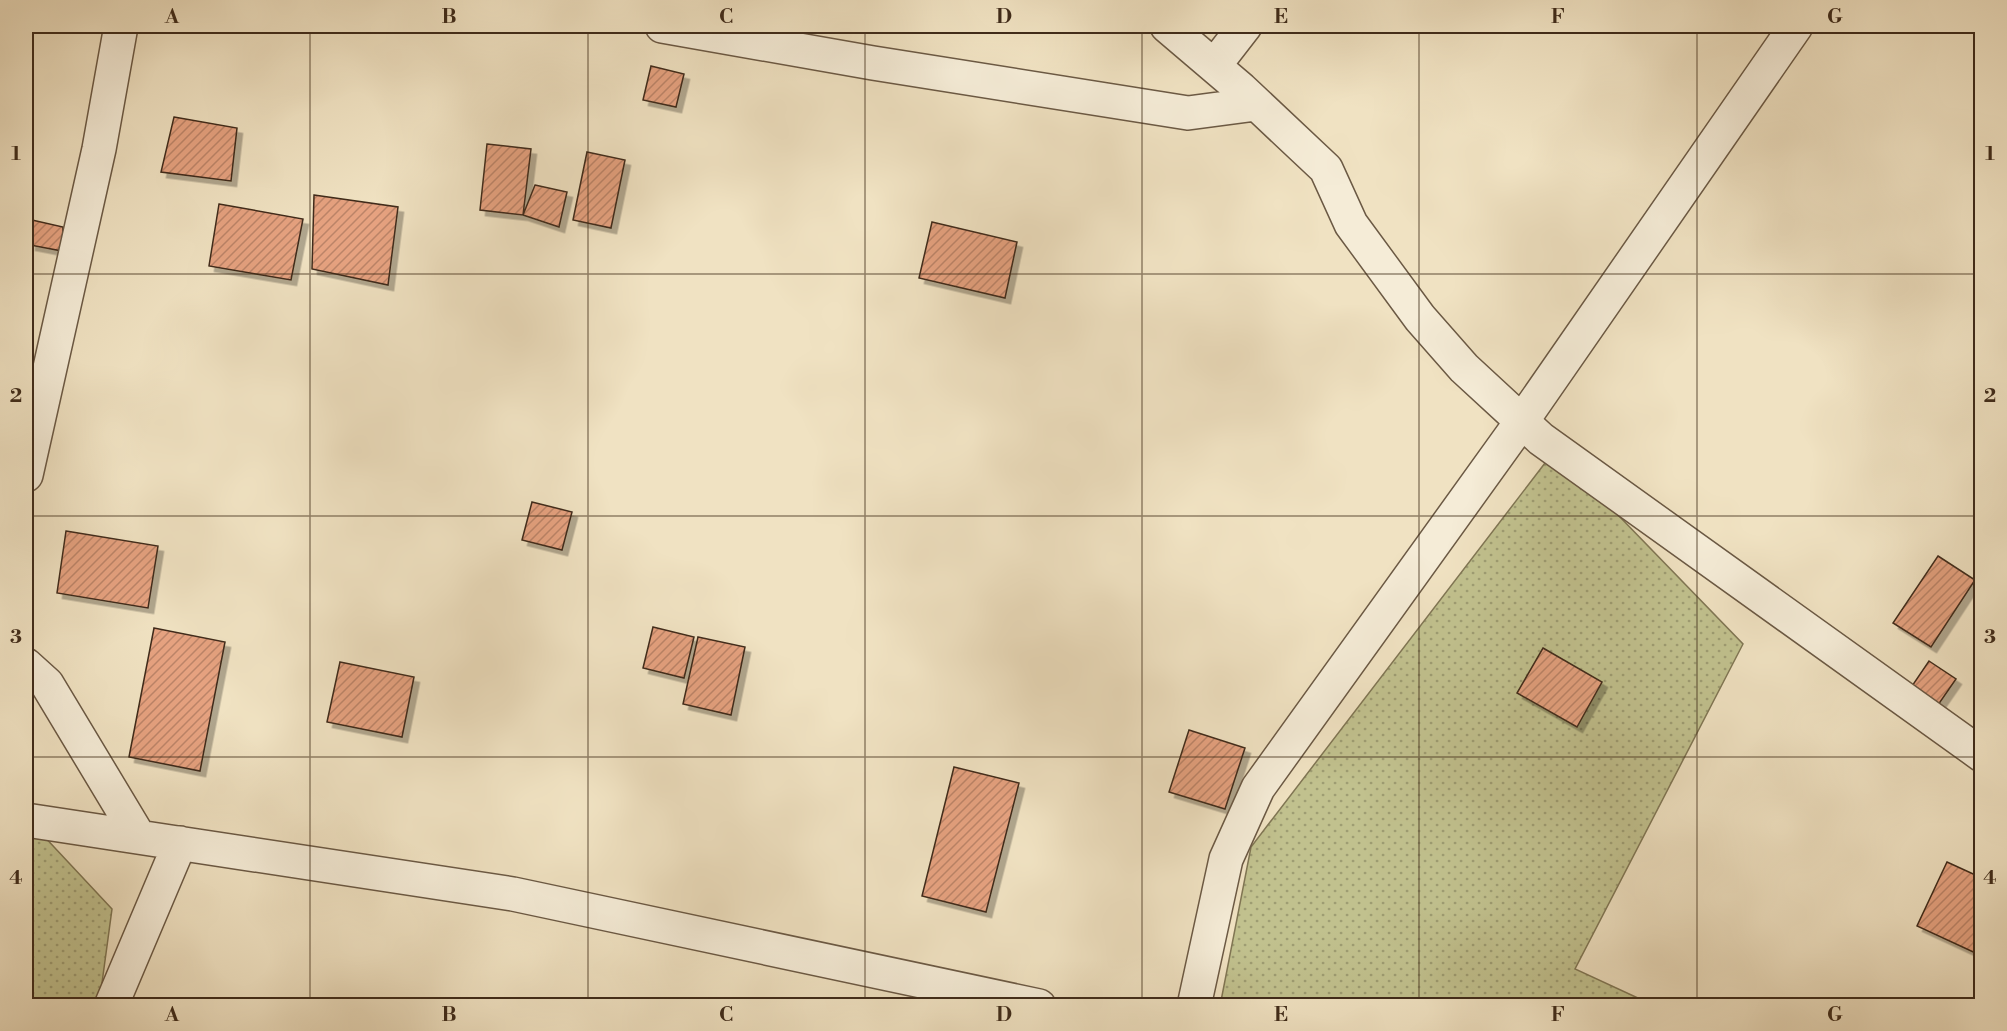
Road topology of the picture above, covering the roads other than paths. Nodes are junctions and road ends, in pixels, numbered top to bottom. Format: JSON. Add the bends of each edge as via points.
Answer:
{"nodes":[{"id":1,"x":121,"y":26,"type":"edge"},
{"id":2,"x":662,"y":26,"type":"edge"},
{"id":3,"x":1167,"y":26,"type":"edge"},
{"id":4,"x":1245,"y":26,"type":"edge"},
{"id":5,"x":1796,"y":26,"type":"edge"},
{"id":6,"x":1214,"y":66,"type":"junction"},
{"id":7,"x":1257,"y":104,"type":"junction"},
{"id":8,"x":1522,"y":421,"type":"junction"},
{"id":9,"x":27,"y":458,"type":"edge"},
{"id":10,"x":26,"y":665,"type":"edge"},
{"id":11,"x":1982,"y":755,"type":"edge"},
{"id":12,"x":26,"y":820,"type":"edge"},
{"id":13,"x":139,"y":837,"type":"junction"},
{"id":14,"x":180,"y":843,"type":"junction"},
{"id":15,"x":111,"y":1005,"type":"edge"},
{"id":16,"x":1039,"y":1005,"type":"edge"},
{"id":17,"x":1194,"y":1005,"type":"edge"}],
"edges":[{"from":1,"to":9,"type":"street","via":[[99,149]]},
{"from":2,"to":7,"type":"street","via":[[1188,113]]},
{"from":3,"to":6,"type":"street"},
{"from":4,"to":6,"type":"street"},
{"from":5,"to":8,"type":"street"},
{"from":6,"to":7,"type":"street"},
{"from":7,"to":8,"type":"street","via":[[1326,169],[1351,224],[1420,318],[1464,368]]},
{"from":8,"to":11,"type":"street","via":[[1551,446]]},
{"from":8,"to":17,"type":"street","via":[[1258,788],[1226,859]]},
{"from":10,"to":13,"type":"street","via":[[47,684]]},
{"from":12,"to":13,"type":"street"},
{"from":13,"to":14,"type":"street"},
{"from":14,"to":15,"type":"street"},
{"from":14,"to":16,"type":"street","via":[[513,894]]}]}
